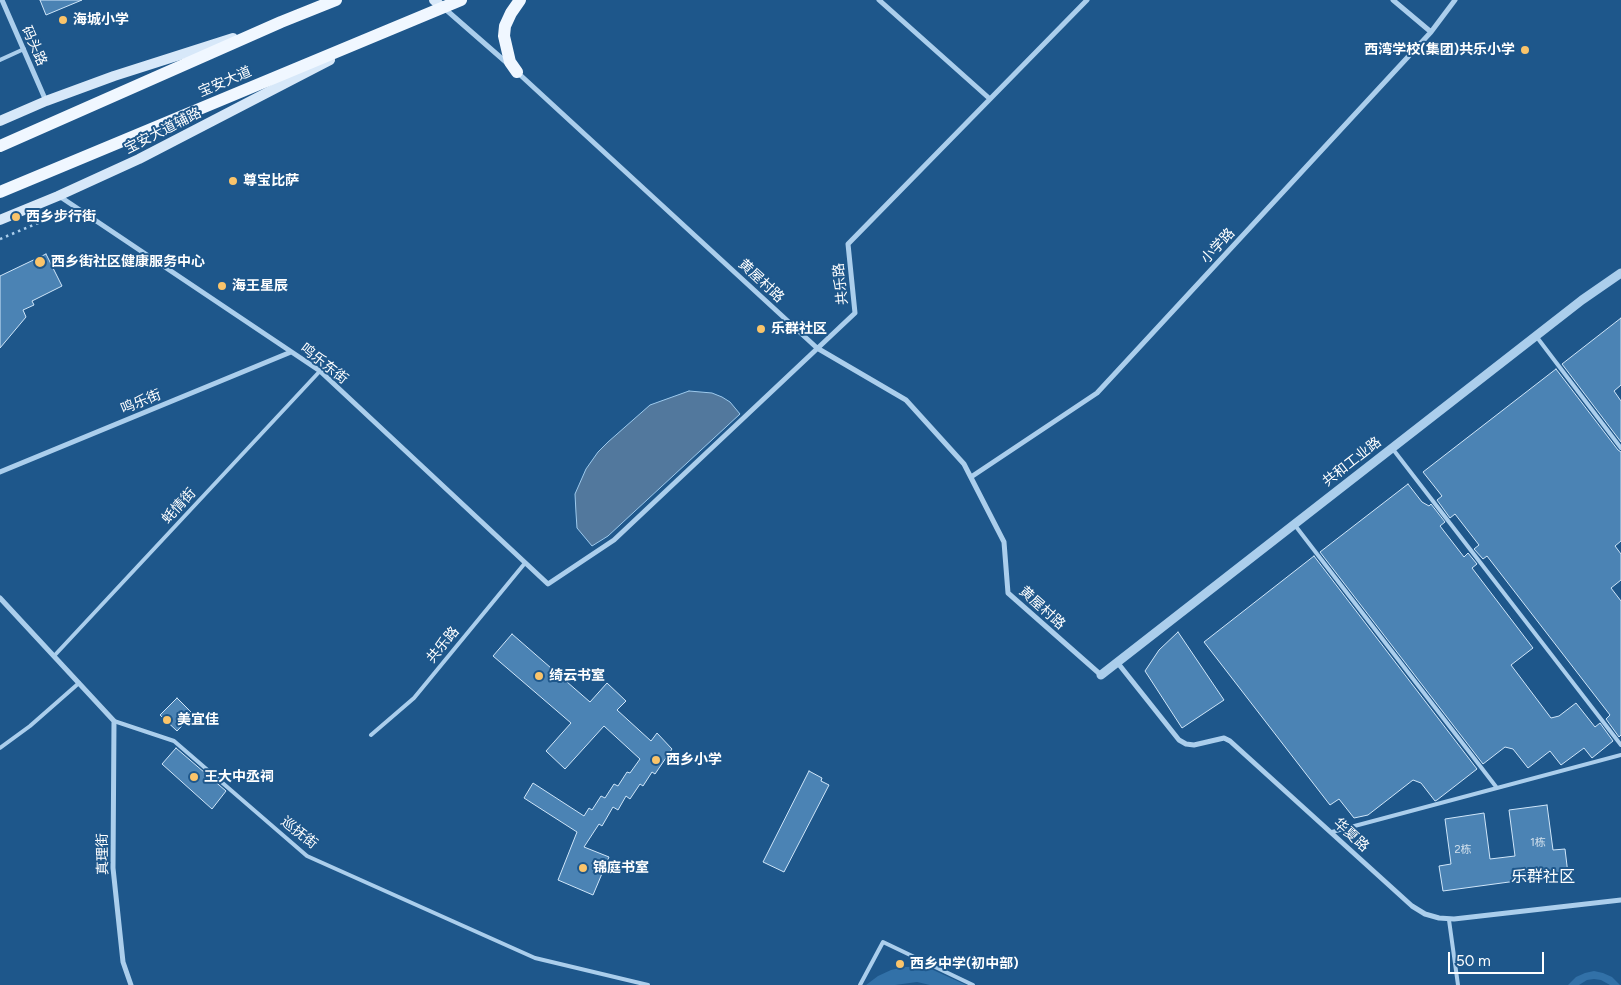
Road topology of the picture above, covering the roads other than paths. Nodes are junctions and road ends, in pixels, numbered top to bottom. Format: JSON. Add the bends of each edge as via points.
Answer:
{"nodes":[{"id":1,"x":2,"y":0,"type":"edge"},
{"id":2,"x":313,"y":0,"type":"edge"},
{"id":3,"x":336,"y":0,"type":"edge"},
{"id":4,"x":461,"y":0,"type":"edge"},
{"id":5,"x":520,"y":0,"type":"edge"},
{"id":6,"x":880,"y":0,"type":"edge"},
{"id":7,"x":1087,"y":0,"type":"edge"},
{"id":8,"x":1393,"y":0,"type":"edge"},
{"id":9,"x":1455,"y":0,"type":"edge"},
{"id":10,"x":439,"y":3,"type":"edge"},
{"id":11,"x":281,"y":22,"type":"junction"},
{"id":12,"x":388,"y":30,"type":"junction"},
{"id":13,"x":1431,"y":32,"type":"junction"},
{"id":14,"x":24,"y":49,"type":"junction"},
{"id":15,"x":0,"y":60,"type":"edge"},
{"id":16,"x":517,"y":72,"type":"junction"},
{"id":17,"x":990,"y":98,"type":"junction"},
{"id":18,"x":46,"y":101,"type":"junction"},
{"id":19,"x":0,"y":121,"type":"edge"},
{"id":20,"x":0,"y":146,"type":"edge"},
{"id":21,"x":0,"y":192,"type":"edge"},
{"id":22,"x":58,"y":196,"type":"junction"},
{"id":23,"x":0,"y":220,"type":"edge"},
{"id":24,"x":1621,"y":273,"type":"edge"},
{"id":25,"x":1535,"y":336,"type":"junction"},
{"id":26,"x":817,"y":348,"type":"junction"},
{"id":27,"x":290,"y":352,"type":"junction"},
{"id":28,"x":320,"y":371,"type":"junction"},
{"id":29,"x":1392,"y":448,"type":"junction"},
{"id":30,"x":1621,"y":448,"type":"edge"},
{"id":31,"x":0,"y":472,"type":"edge"},
{"id":32,"x":971,"y":477,"type":"junction"},
{"id":33,"x":1294,"y":524,"type":"junction"},
{"id":34,"x":525,"y":563,"type":"junction"},
{"id":35,"x":548,"y":584,"type":"joint"},
{"id":36,"x":0,"y":598,"type":"edge"},
{"id":37,"x":54,"y":656,"type":"junction"},
{"id":38,"x":1117,"y":662,"type":"junction"},
{"id":39,"x":1101,"y":675,"type":"joint"},
{"id":40,"x":79,"y":683,"type":"junction"},
{"id":41,"x":114,"y":721,"type":"junction"},
{"id":42,"x":371,"y":735,"type":"dead end"},
{"id":43,"x":1621,"y":746,"type":"edge"},
{"id":44,"x":0,"y":748,"type":"edge"},
{"id":45,"x":1621,"y":755,"type":"edge"},
{"id":46,"x":1497,"y":788,"type":"junction"},
{"id":47,"x":1332,"y":832,"type":"junction"},
{"id":48,"x":1621,"y":900,"type":"edge"},
{"id":49,"x":1449,"y":920,"type":"junction"},
{"id":50,"x":131,"y":985,"type":"edge"},
{"id":51,"x":648,"y":985,"type":"edge"},
{"id":52,"x":860,"y":985,"type":"edge"},
{"id":53,"x":973,"y":985,"type":"edge"},
{"id":54,"x":1458,"y":985,"type":"edge"}],
"edges":[{"from":1,"to":14,"type":"street","name":"码头路"},
{"from":2,"to":11,"type":"main road"},
{"from":3,"to":11,"type":"main road"},
{"from":4,"to":10,"type":"main road","name":"宝安大道"},
{"from":5,"to":16,"type":"main road","via":[[505,26],[504,36],[510,62]]},
{"from":6,"to":17,"type":"street"},
{"from":7,"to":17,"type":"street","name":"共乐路"},
{"from":8,"to":13,"type":"street"},
{"from":9,"to":13,"type":"street","name":"小学路"},
{"from":10,"to":12,"type":"main road","name":"宝安大道"},
{"from":10,"to":16,"type":"street","name":"黄屋村路"},
{"from":11,"to":18,"type":"main road"},
{"from":11,"to":20,"type":"main road"},
{"from":12,"to":21,"type":"main road","name":"宝安大道"},
{"from":12,"to":22,"type":"main road","name":"宝安大道辅路","via":[[181,138]]},
{"from":13,"to":32,"type":"street","name":"小学路","via":[[1097,393]]},
{"from":14,"to":15,"type":"lane"},
{"from":14,"to":18,"type":"street","name":"码头路"},
{"from":16,"to":26,"type":"street","name":"黄屋村路"},
{"from":17,"to":26,"type":"street","name":"共乐路","via":[[848,244],[855,313]]},
{"from":18,"to":19,"type":"main road"},
{"from":22,"to":23,"type":"main road","name":"宝安大道辅路"},
{"from":22,"to":27,"type":"street","name":"鸣乐东街"},
{"from":24,"to":25,"type":"street","name":"共和工业路"},
{"from":25,"to":29,"type":"street","name":"共和工业路"},
{"from":25,"to":30,"type":"lane"},
{"from":26,"to":32,"type":"street","name":"黄屋村路","via":[[906,400],[964,464]]},
{"from":26,"to":35,"type":"street","name":"共乐路","via":[[614,540]]},
{"from":27,"to":28,"type":"street","name":"鸣乐东街"},
{"from":27,"to":31,"type":"street","name":"鸣乐街"},
{"from":28,"to":34,"type":"street","name":"鸣乐东街"},
{"from":28,"to":37,"type":"lane","name":"蚝情街"},
{"from":29,"to":33,"type":"street","name":"共和工业路"},
{"from":29,"to":43,"type":"lane"},
{"from":32,"to":39,"type":"street","name":"黄屋村路","via":[[1004,542],[1008,593]]},
{"from":33,"to":38,"type":"street","name":"共和工业路"},
{"from":33,"to":46,"type":"lane"},
{"from":34,"to":35,"type":"street","name":"鸣乐东街"},
{"from":34,"to":42,"type":"lane","name":"共乐路","via":[[414,698]]},
{"from":36,"to":37,"type":"street","name":"巡抚街"},
{"from":37,"to":40,"type":"street","name":"巡抚街"},
{"from":38,"to":39,"type":"street","name":"共和工业路"},
{"from":38,"to":47,"type":"street","name":"华夏路","via":[[1180,740],[1186,744],[1224,738],[1230,741]]},
{"from":40,"to":41,"type":"street","name":"巡抚街"},
{"from":40,"to":44,"type":"lane"},
{"from":41,"to":50,"type":"street","name":"真理街","via":[[114,868],[123,962]]},
{"from":41,"to":51,"type":"lane","name":"巡抚街","via":[[174,741],[307,856],[535,958]]},
{"from":45,"to":46,"type":"lane"},
{"from":46,"to":47,"type":"lane"},
{"from":47,"to":49,"type":"street","name":"华夏路","via":[[1412,906],[1426,914]]},
{"from":48,"to":49,"type":"street","name":"华夏路"},
{"from":49,"to":54,"type":"lane"},
{"from":52,"to":53,"type":"lane","via":[[883,942]]}]}
